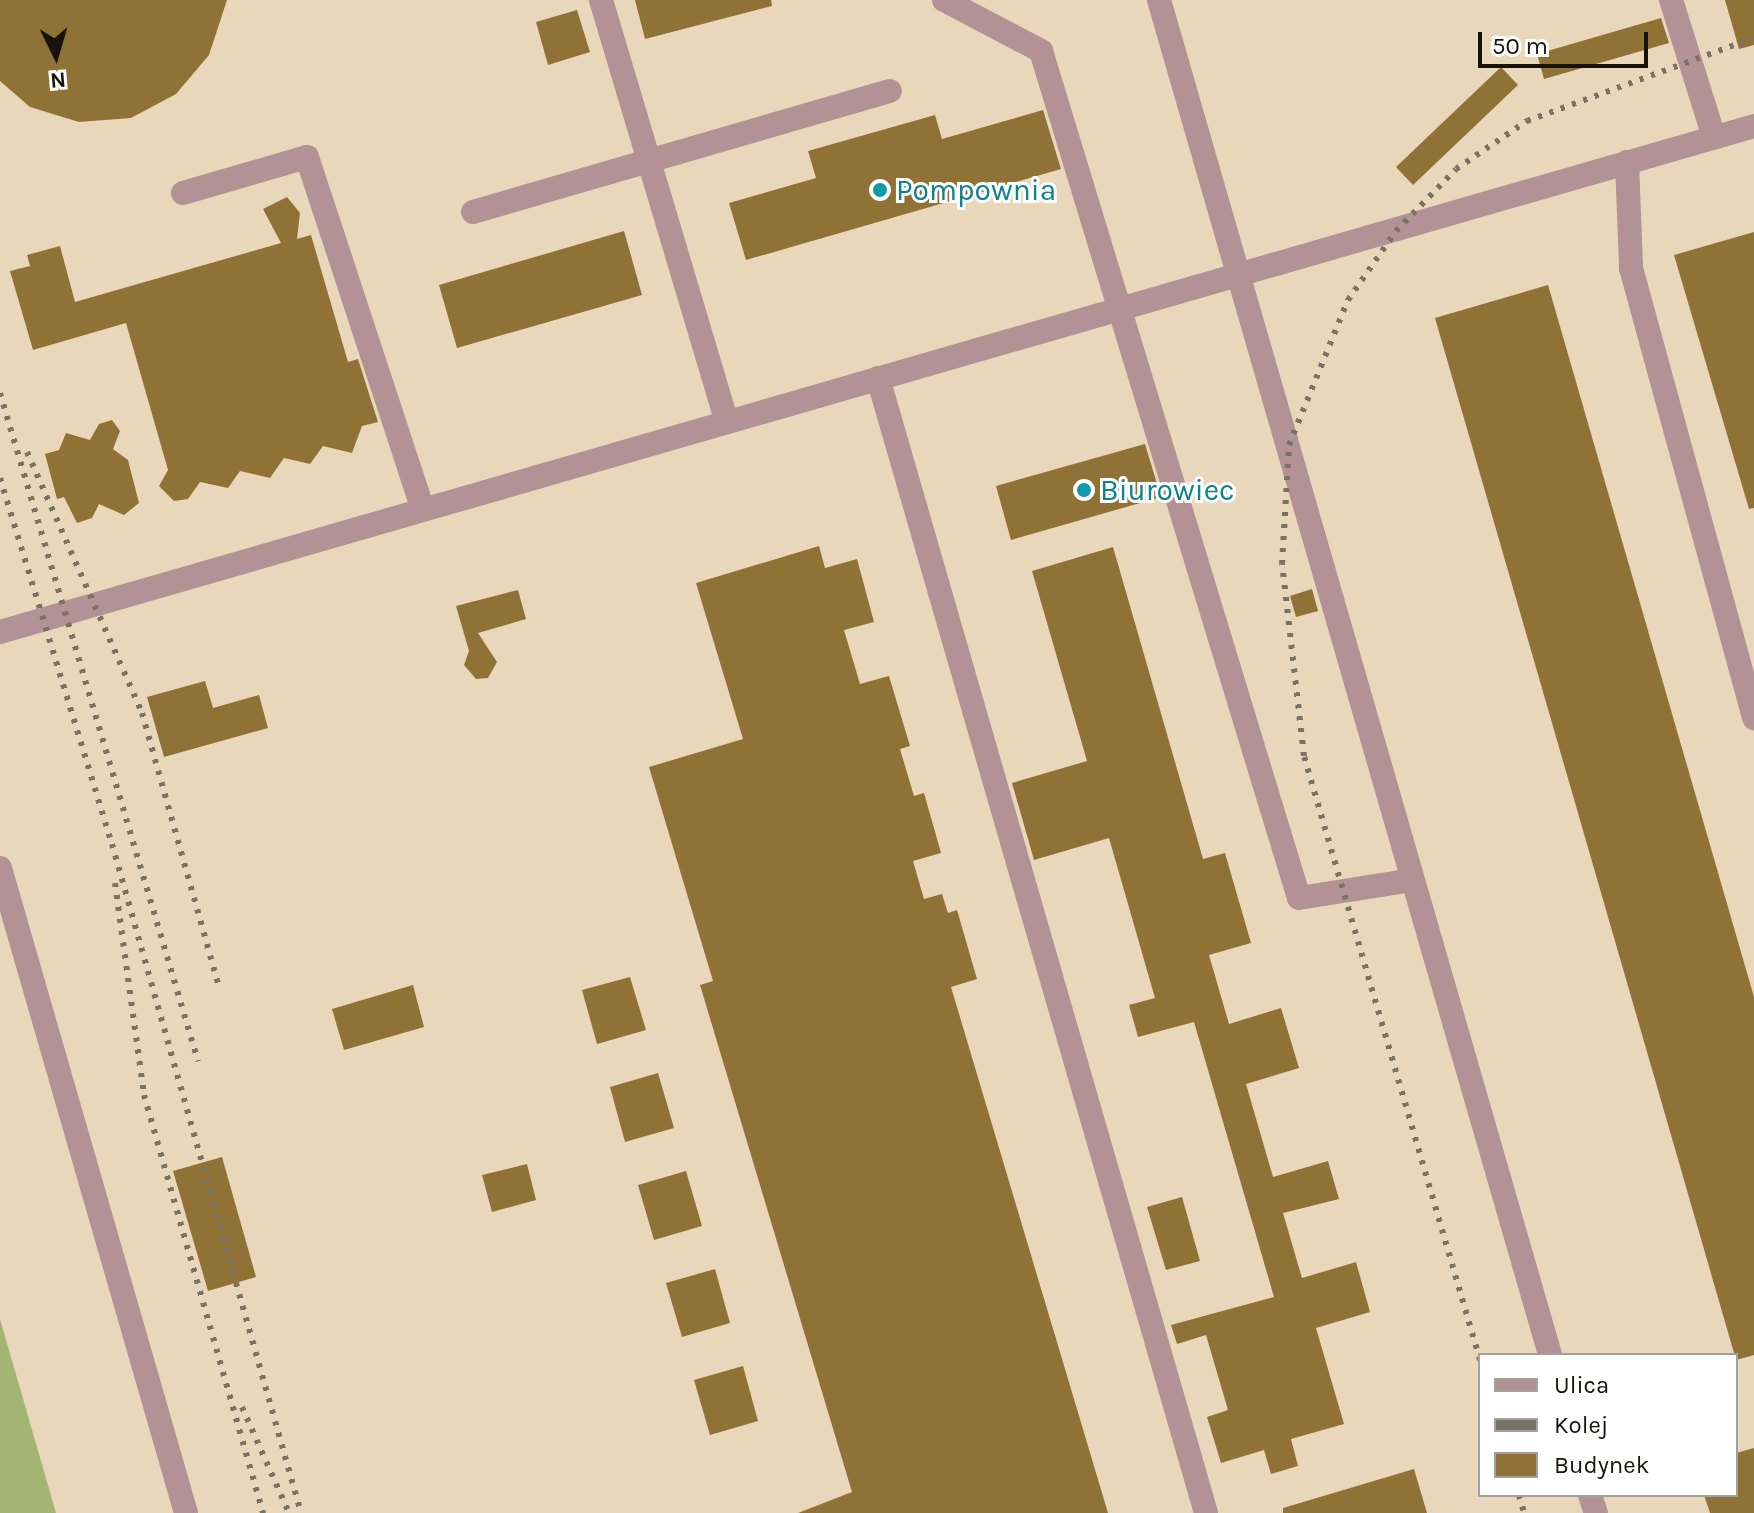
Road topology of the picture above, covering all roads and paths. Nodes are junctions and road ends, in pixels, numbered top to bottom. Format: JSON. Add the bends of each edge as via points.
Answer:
{"nodes":[{"id":1,"x":601,"y":0,"type":"edge"},
{"id":2,"x":944,"y":0,"type":"edge"},
{"id":3,"x":1159,"y":0,"type":"edge"},
{"id":4,"x":1671,"y":0,"type":"edge"},
{"id":5,"x":890,"y":91,"type":"dead end"},
{"id":6,"x":1754,"y":126,"type":"edge"},
{"id":7,"x":1714,"y":137,"type":"junction"},
{"id":8,"x":649,"y":161,"type":"junction"},
{"id":9,"x":1627,"y":162,"type":"junction"},
{"id":10,"x":183,"y":193,"type":"dead end"},
{"id":11,"x":473,"y":212,"type":"dead end"},
{"id":12,"x":1240,"y":274,"type":"junction"},
{"id":13,"x":1124,"y":307,"type":"junction"},
{"id":14,"x":878,"y":378,"type":"junction"},
{"id":15,"x":727,"y":422,"type":"junction"},
{"id":16,"x":423,"y":509,"type":"junction"},
{"id":17,"x":0,"y":632,"type":"edge"},
{"id":18,"x":1754,"y":718,"type":"edge"},
{"id":19,"x":0,"y":868,"type":"edge"},
{"id":20,"x":1413,"y":880,"type":"junction"},
{"id":21,"x":1549,"y":1353,"type":"edge"},
{"id":22,"x":186,"y":1513,"type":"edge"},
{"id":23,"x":1206,"y":1513,"type":"edge"}],
"edges":[{"from":1,"to":8,"type":"lane"},
{"from":2,"to":13,"type":"lane","via":[[1041,51]]},
{"from":3,"to":12,"type":"lane"},
{"from":4,"to":7,"type":"lane"},
{"from":5,"to":8,"type":"lane"},
{"from":6,"to":7,"type":"lane"},
{"from":7,"to":9,"type":"lane"},
{"from":8,"to":11,"type":"lane"},
{"from":8,"to":15,"type":"lane"},
{"from":9,"to":12,"type":"lane"},
{"from":9,"to":18,"type":"lane","via":[[1631,268]]},
{"from":10,"to":16,"type":"lane","via":[[307,157]]},
{"from":12,"to":13,"type":"lane"},
{"from":12,"to":20,"type":"lane"},
{"from":13,"to":14,"type":"lane"},
{"from":13,"to":20,"type":"lane","via":[[1299,898]]},
{"from":14,"to":15,"type":"lane"},
{"from":14,"to":23,"type":"lane"},
{"from":15,"to":16,"type":"lane"},
{"from":16,"to":17,"type":"lane"},
{"from":19,"to":22,"type":"lane"},
{"from":20,"to":21,"type":"lane"}]}
